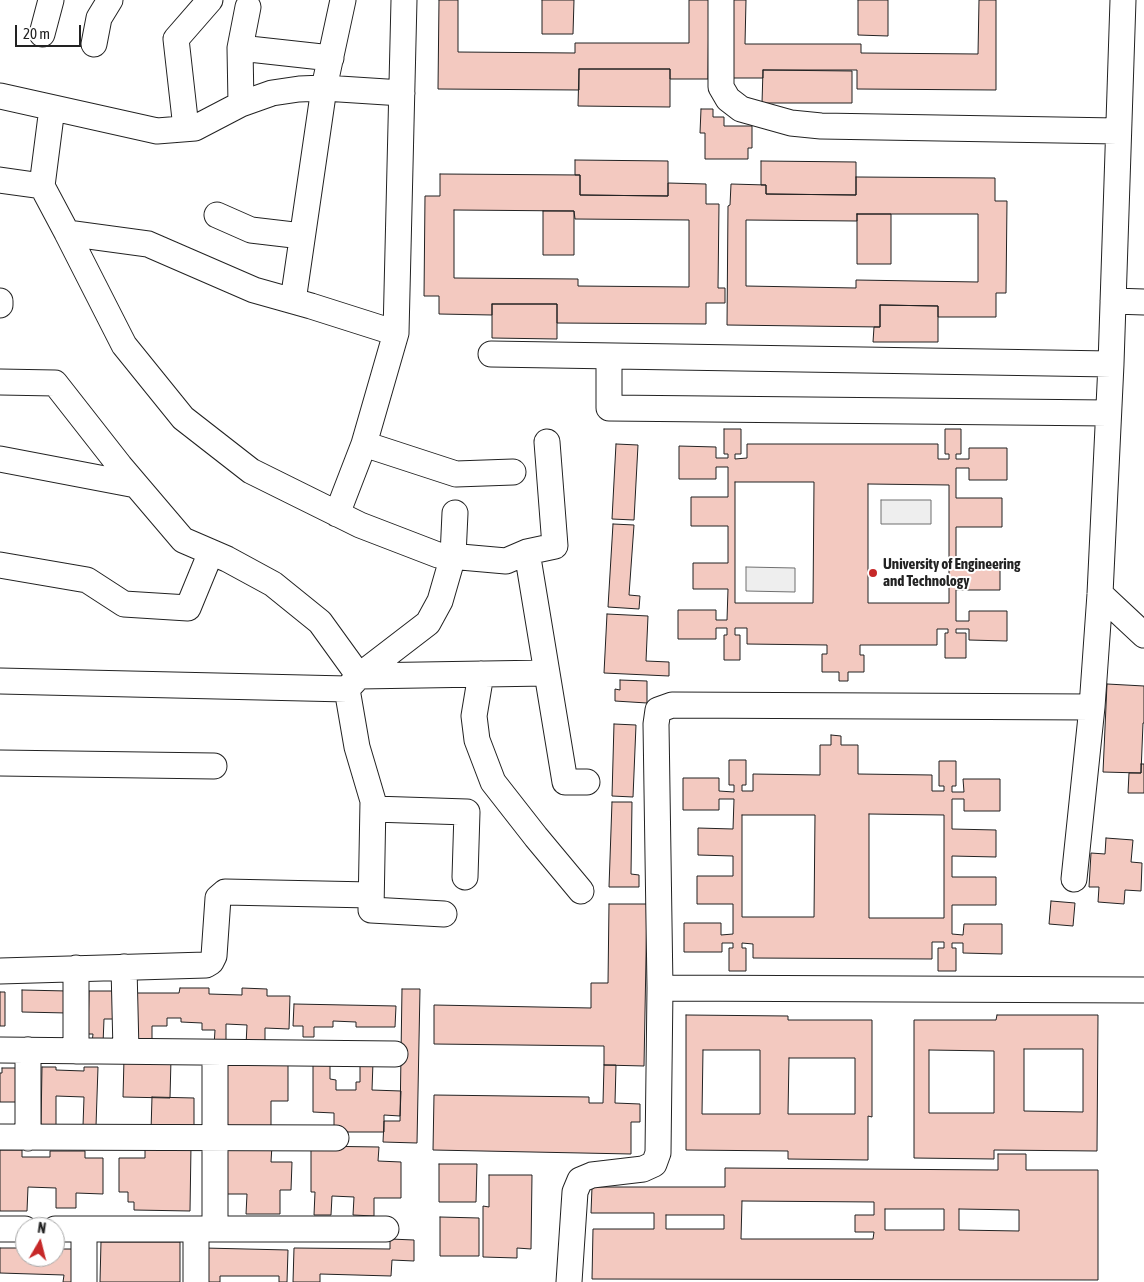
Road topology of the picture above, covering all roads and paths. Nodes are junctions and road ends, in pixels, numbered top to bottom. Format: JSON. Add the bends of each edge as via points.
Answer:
{"nodes":[{"id":1,"x":51,"y":0,"type":"edge"},
{"id":2,"x":110,"y":0,"type":"edge"},
{"id":3,"x":210,"y":0,"type":"edge"},
{"id":4,"x":343,"y":0,"type":"edge"},
{"id":5,"x":404,"y":0,"type":"edge"},
{"id":6,"x":720,"y":0,"type":"edge"},
{"id":7,"x":1123,"y":0,"type":"edge"},
{"id":8,"x":248,"y":7,"type":"dead end"},
{"id":9,"x":42,"y":34,"type":"dead end"},
{"id":10,"x":94,"y":44,"type":"dead end"},
{"id":11,"x":240,"y":48,"type":"junction"},
{"id":12,"x":331,"y":58,"type":"junction"},
{"id":13,"x":324,"y":88,"type":"junction"},
{"id":14,"x":402,"y":93,"type":"junction"},
{"id":15,"x":0,"y":96,"type":"edge"},
{"id":16,"x":241,"y":104,"type":"junction"},
{"id":17,"x":52,"y":108,"type":"junction"},
{"id":18,"x":186,"y":128,"type":"junction"},
{"id":19,"x":1118,"y":132,"type":"junction"},
{"id":20,"x":0,"y":180,"type":"edge"},
{"id":21,"x":42,"y":186,"type":"junction"},
{"id":22,"x":217,"y":215,"type":"dead end"},
{"id":23,"x":67,"y":233,"type":"junction"},
{"id":24,"x":302,"y":236,"type":"junction"},
{"id":25,"x":293,"y":300,"type":"junction"},
{"id":26,"x":0,"y":301,"type":"edge"},
{"id":27,"x":1113,"y":301,"type":"junction"},
{"id":28,"x":1144,"y":302,"type":"edge"},
{"id":29,"x":0,"y":305,"type":"edge"},
{"id":30,"x":396,"y":333,"type":"junction"},
{"id":31,"x":491,"y":354,"type":"dead end"},
{"id":32,"x":609,"y":356,"type":"junction"},
{"id":33,"x":1111,"y":364,"type":"junction"},
{"id":34,"x":0,"y":382,"type":"edge"},
{"id":35,"x":1108,"y":412,"type":"junction"},
{"id":36,"x":547,"y":442,"type":"dead end"},
{"id":37,"x":364,"y":444,"type":"junction"},
{"id":38,"x":0,"y":458,"type":"edge"},
{"id":39,"x":513,"y":472,"type":"dead end"},
{"id":40,"x":136,"y":485,"type":"junction"},
{"id":41,"x":337,"y":514,"type":"junction"},
{"id":42,"x":455,"y":514,"type":"dead end"},
{"id":43,"x":211,"y":552,"type":"junction"},
{"id":44,"x":528,"y":552,"type":"junction"},
{"id":45,"x":453,"y":556,"type":"junction"},
{"id":46,"x":0,"y":565,"type":"edge"},
{"id":47,"x":1100,"y":594,"type":"junction"},
{"id":48,"x":1144,"y":634,"type":"edge"},
{"id":49,"x":547,"y":673,"type":"junction"},
{"id":50,"x":481,"y":674,"type":"junction"},
{"id":51,"x":0,"y":681,"type":"edge"},
{"id":52,"x":353,"y":683,"type":"junction"},
{"id":53,"x":1092,"y":707,"type":"junction"},
{"id":54,"x":0,"y":763,"type":"edge"},
{"id":55,"x":214,"y":766,"type":"dead end"},
{"id":56,"x":587,"y":782,"type":"dead end"},
{"id":57,"x":373,"y":809,"type":"junction"},
{"id":58,"x":465,"y":877,"type":"dead end"},
{"id":59,"x":1074,"y":880,"type":"dead end"},
{"id":60,"x":581,"y":891,"type":"dead end"},
{"id":61,"x":371,"y":895,"type":"junction"},
{"id":62,"x":444,"y":914,"type":"dead end"},
{"id":63,"x":124,"y":967,"type":"junction"},
{"id":64,"x":76,"y":968,"type":"junction"},
{"id":65,"x":0,"y":971,"type":"edge"},
{"id":66,"x":660,"y":988,"type":"junction"},
{"id":67,"x":1144,"y":990,"type":"edge"},
{"id":68,"x":0,"y":1050,"type":"edge"},
{"id":69,"x":28,"y":1050,"type":"junction"},
{"id":70,"x":76,"y":1051,"type":"junction"},
{"id":71,"x":126,"y":1051,"type":"junction"},
{"id":72,"x":215,"y":1053,"type":"junction"},
{"id":73,"x":394,"y":1054,"type":"dead end"},
{"id":74,"x":0,"y":1137,"type":"edge"},
{"id":75,"x":214,"y":1137,"type":"junction"},
{"id":76,"x":28,"y":1138,"type":"junction"},
{"id":77,"x":336,"y":1138,"type":"dead end"},
{"id":78,"x":206,"y":1228,"type":"junction"},
{"id":79,"x":386,"y":1228,"type":"dead end"},
{"id":80,"x":0,"y":1229,"type":"edge"},
{"id":81,"x":15,"y":1229,"type":"edge"},
{"id":82,"x":65,"y":1229,"type":"edge"},
{"id":83,"x":84,"y":1229,"type":"junction"},
{"id":84,"x":84,"y":1282,"type":"edge"},
{"id":85,"x":196,"y":1282,"type":"edge"},
{"id":86,"x":569,"y":1282,"type":"edge"}],
"edges":[{"from":1,"to":9,"type":"street"},
{"from":2,"to":10,"type":"street","via":[[99,18]]},
{"from":3,"to":18,"type":"street","via":[[176,40]]},
{"from":4,"to":12,"type":"street"},
{"from":5,"to":14,"type":"street"},
{"from":6,"to":19,"type":"street","via":[[722,87],[728,99],[741,109],[791,123],[822,126]]},
{"from":7,"to":19,"type":"street"},
{"from":8,"to":11,"type":"street"},
{"from":11,"to":12,"type":"street"},
{"from":11,"to":16,"type":"street"},
{"from":12,"to":13,"type":"street"},
{"from":13,"to":14,"type":"street"},
{"from":13,"to":16,"type":"street","via":[[272,93]]},
{"from":13,"to":24,"type":"street"},
{"from":14,"to":30,"type":"street"},
{"from":15,"to":17,"type":"street"},
{"from":16,"to":18,"type":"street","via":[[195,128]]},
{"from":17,"to":18,"type":"street","via":[[157,131]]},
{"from":17,"to":21,"type":"street"},
{"from":19,"to":27,"type":"street"},
{"from":20,"to":21,"type":"street"},
{"from":21,"to":23,"type":"street"},
{"from":22,"to":24,"type":"street","via":[[251,230]]},
{"from":23,"to":25,"type":"street","via":[[148,244],[254,290]]},
{"from":23,"to":41,"type":"street","via":[[124,345],[183,418],[251,472]]},
{"from":24,"to":25,"type":"street"},
{"from":25,"to":30,"type":"street"},
{"from":26,"to":29,"type":"street"},
{"from":27,"to":28,"type":"street"},
{"from":27,"to":33,"type":"street"},
{"from":30,"to":37,"type":"street"},
{"from":31,"to":32,"type":"street"},
{"from":32,"to":33,"type":"street"},
{"from":32,"to":35,"type":"street","via":[[610,408]]},
{"from":33,"to":35,"type":"street"},
{"from":34,"to":40,"type":"street","via":[[55,383]]},
{"from":35,"to":47,"type":"street"},
{"from":36,"to":44,"type":"street","via":[[555,546]]},
{"from":37,"to":39,"type":"street","via":[[456,474]]},
{"from":37,"to":41,"type":"street"},
{"from":38,"to":40,"type":"street"},
{"from":40,"to":43,"type":"street","via":[[183,540]]},
{"from":41,"to":45,"type":"street","via":[[438,555]]},
{"from":42,"to":45,"type":"street"},
{"from":43,"to":46,"type":"street","via":[[188,608],[124,604],[87,580]]},
{"from":43,"to":52,"type":"street","via":[[273,584],[320,622]]},
{"from":44,"to":45,"type":"street","via":[[506,560]]},
{"from":44,"to":49,"type":"street"},
{"from":45,"to":52,"type":"street","via":[[440,601],[428,622]]},
{"from":47,"to":48,"type":"street"},
{"from":47,"to":53,"type":"street"},
{"from":49,"to":50,"type":"street"},
{"from":49,"to":56,"type":"street","via":[[565,782]]},
{"from":50,"to":52,"type":"street"},
{"from":50,"to":60,"type":"street","via":[[474,716],[477,740],[493,782]]},
{"from":51,"to":52,"type":"street"},
{"from":52,"to":57,"type":"street","via":[[357,747]]},
{"from":53,"to":59,"type":"street"},
{"from":53,"to":66,"type":"street","via":[[672,704],[658,710]]},
{"from":54,"to":55,"type":"street"},
{"from":57,"to":58,"type":"street","via":[[467,812]]},
{"from":57,"to":61,"type":"street"},
{"from":61,"to":62,"type":"street","via":[[371,910]]},
{"from":61,"to":63,"type":"street","via":[[225,892],[218,898],[211,962],[206,965]]},
{"from":63,"to":64,"type":"street"},
{"from":63,"to":71,"type":"street"},
{"from":64,"to":65,"type":"street"},
{"from":64,"to":70,"type":"street"},
{"from":66,"to":67,"type":"street"},
{"from":66,"to":86,"type":"street","via":[[658,1153],[654,1164],[642,1169],[592,1175],[580,1180],[575,1192]]},
{"from":68,"to":69,"type":"street"},
{"from":69,"to":70,"type":"street"},
{"from":69,"to":76,"type":"street"},
{"from":70,"to":71,"type":"street"},
{"from":71,"to":72,"type":"street"},
{"from":72,"to":73,"type":"street"},
{"from":72,"to":75,"type":"street"},
{"from":74,"to":76,"type":"street"},
{"from":75,"to":76,"type":"street"},
{"from":75,"to":77,"type":"street"},
{"from":75,"to":78,"type":"street"},
{"from":78,"to":79,"type":"street"},
{"from":78,"to":83,"type":"street"},
{"from":78,"to":85,"type":"street"},
{"from":80,"to":81,"type":"street"},
{"from":82,"to":83,"type":"street"},
{"from":83,"to":84,"type":"street"}]}
